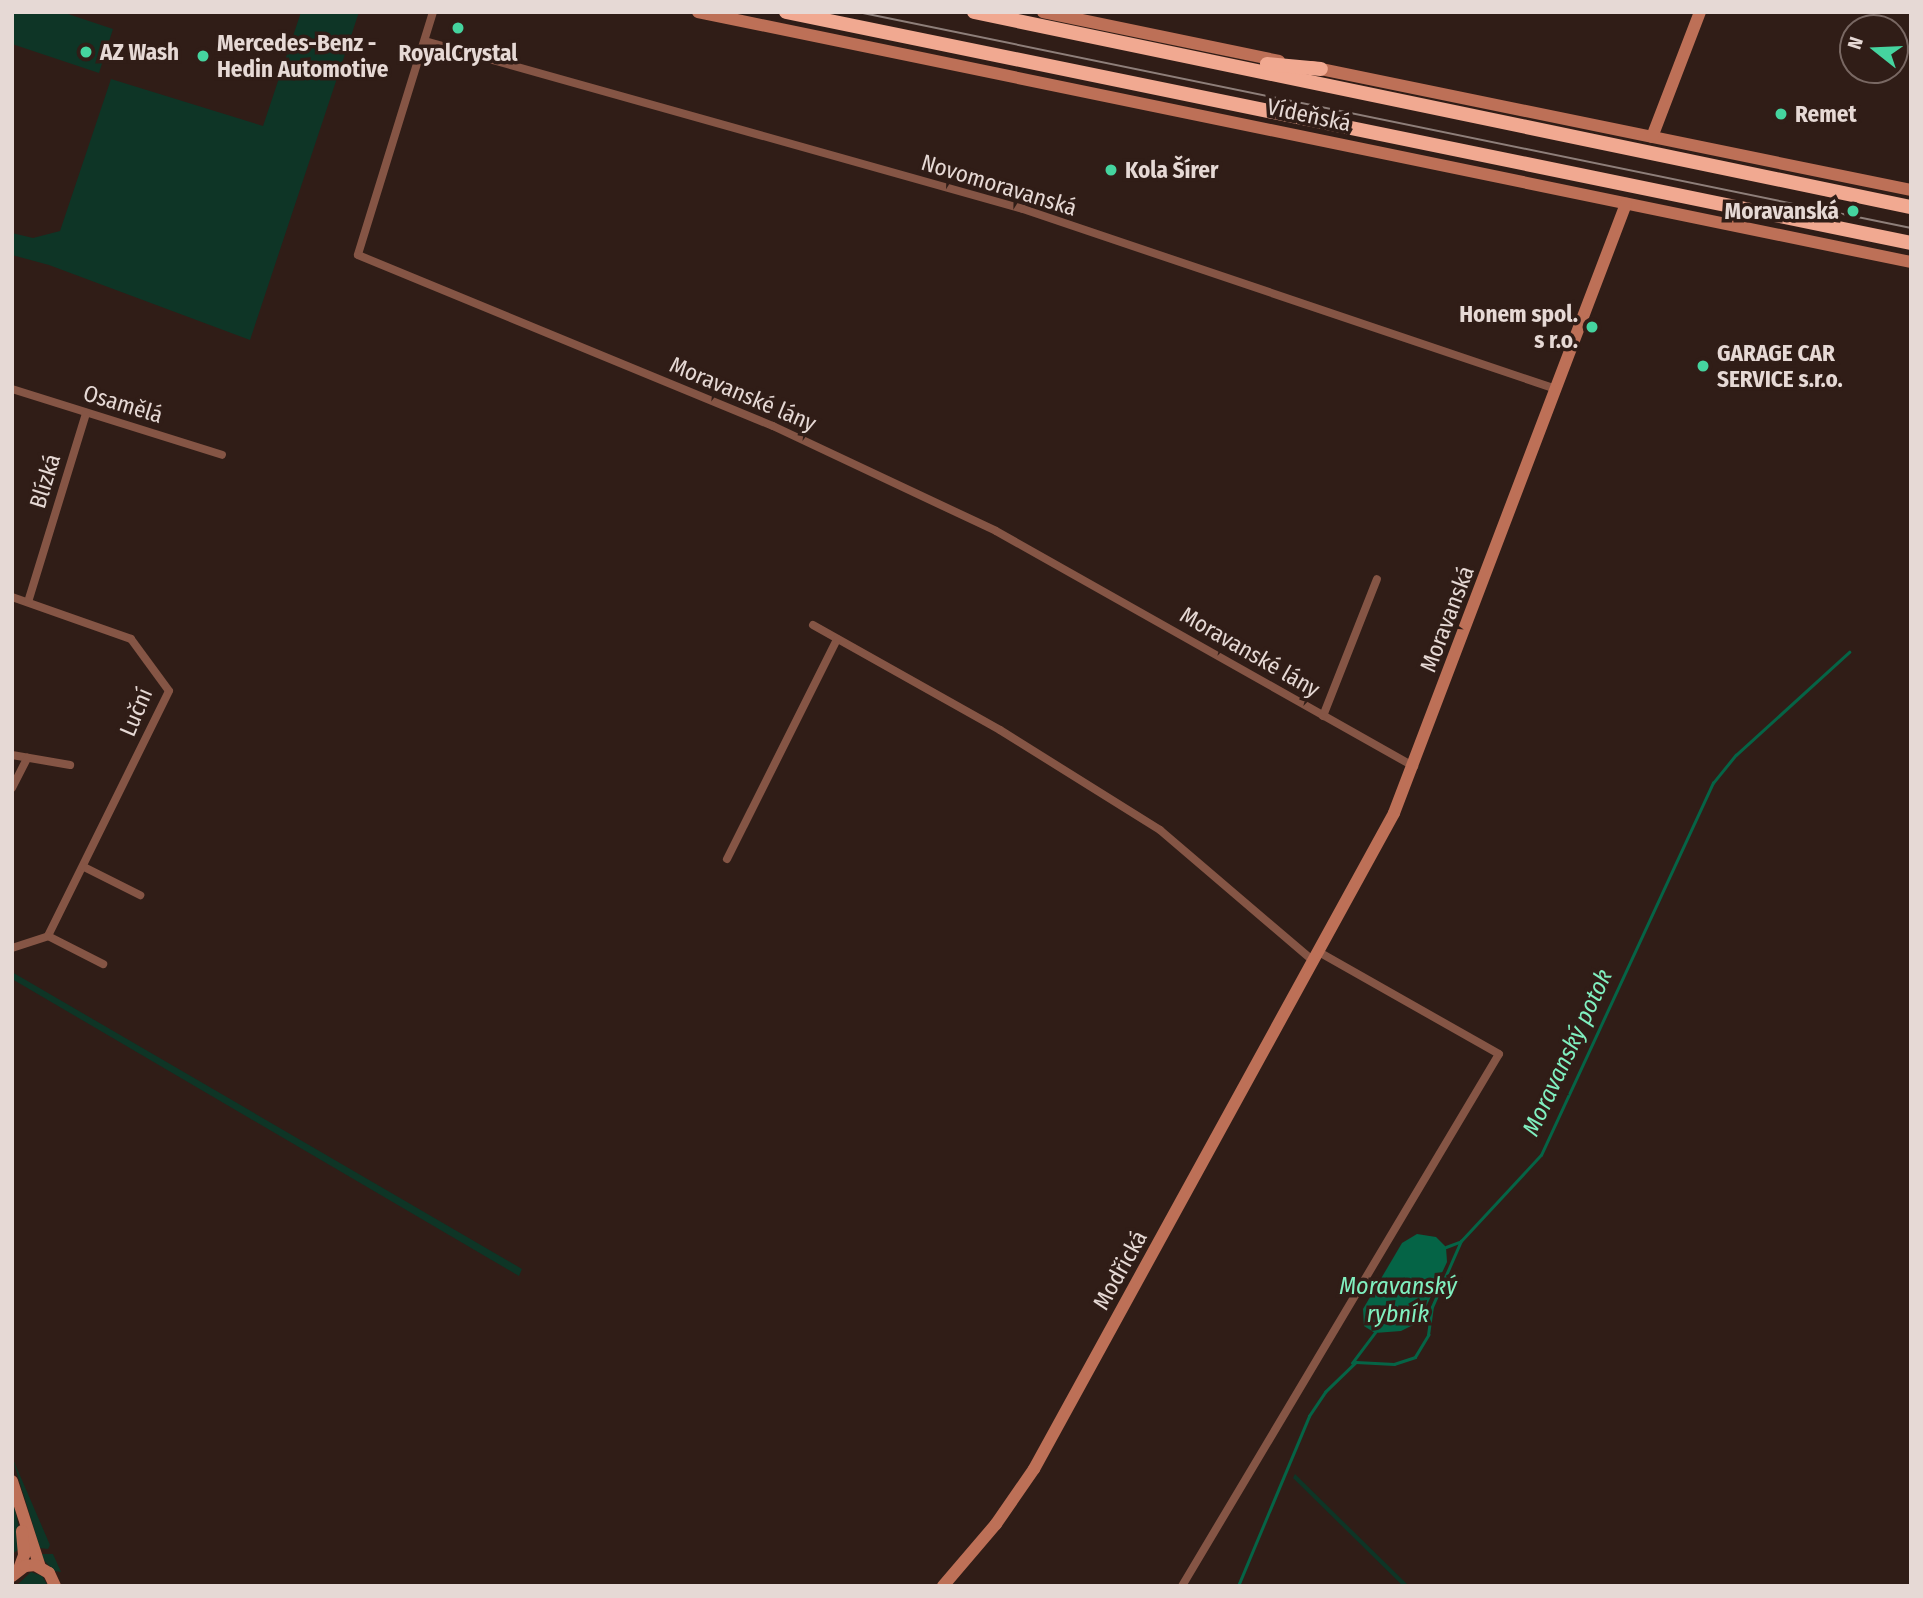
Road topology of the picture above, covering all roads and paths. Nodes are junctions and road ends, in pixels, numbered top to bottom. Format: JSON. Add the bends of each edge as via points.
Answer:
{"nodes":[{"id":1,"x":433,"y":12,"type":"edge"},
{"id":2,"x":698,"y":12,"type":"edge"},
{"id":3,"x":786,"y":12,"type":"edge"},
{"id":4,"x":974,"y":12,"type":"edge"},
{"id":5,"x":1043,"y":12,"type":"edge"},
{"id":6,"x":1700,"y":12,"type":"edge"},
{"id":7,"x":425,"y":41,"type":"junction"},
{"id":8,"x":1127,"y":43,"type":"junction"},
{"id":9,"x":1321,"y":69,"type":"junction"},
{"id":10,"x":1652,"y":137,"type":"junction"},
{"id":11,"x":1911,"y":190,"type":"edge"},
{"id":12,"x":1626,"y":204,"type":"junction"},
{"id":13,"x":1911,"y":207,"type":"edge"},
{"id":14,"x":1911,"y":243,"type":"edge"},
{"id":15,"x":1911,"y":262,"type":"edge"},
{"id":16,"x":12,"y":389,"type":"edge"},
{"id":17,"x":1556,"y":389,"type":"junction"},
{"id":18,"x":86,"y":413,"type":"junction"},
{"id":19,"x":222,"y":455,"type":"dead end"},
{"id":20,"x":1377,"y":579,"type":"dead end"},
{"id":21,"x":12,"y":597,"type":"edge"},
{"id":22,"x":28,"y":601,"type":"junction"},
{"id":23,"x":813,"y":625,"type":"dead end"},
{"id":24,"x":837,"y":639,"type":"junction"},
{"id":25,"x":1323,"y":716,"type":"junction"},
{"id":26,"x":12,"y":754,"type":"edge"},
{"id":27,"x":27,"y":758,"type":"junction"},
{"id":28,"x":70,"y":765,"type":"dead end"},
{"id":29,"x":1414,"y":767,"type":"junction"},
{"id":30,"x":12,"y":788,"type":"edge"},
{"id":31,"x":727,"y":859,"type":"dead end"},
{"id":32,"x":84,"y":867,"type":"junction"},
{"id":33,"x":140,"y":895,"type":"dead end"},
{"id":34,"x":48,"y":936,"type":"junction"},
{"id":35,"x":12,"y":948,"type":"edge"},
{"id":36,"x":1315,"y":955,"type":"junction"},
{"id":37,"x":103,"y":964,"type":"dead end"},
{"id":38,"x":12,"y":1481,"type":"edge"},
{"id":39,"x":20,"y":1503,"type":"junction"},
{"id":40,"x":40,"y":1567,"type":"junction"},
{"id":41,"x":16,"y":1573,"type":"edge"},
{"id":42,"x":55,"y":1586,"type":"edge"},
{"id":43,"x":943,"y":1586,"type":"edge"},
{"id":44,"x":1182,"y":1586,"type":"edge"}],
"edges":[{"from":1,"to":7,"type":"street","name":"Moravanské lány"},
{"from":2,"to":12,"type":"street","name":"Vídeňská"},
{"from":3,"to":14,"type":"highway","name":"Vídeňská"},
{"from":4,"to":8,"type":"highway","name":"Vídeňská"},
{"from":5,"to":9,"type":"street","name":"Vídeňská"},
{"from":6,"to":10,"type":"street"},
{"from":7,"to":17,"type":"street","name":"Novomoravanská","via":[[1023,209]]},
{"from":7,"to":25,"type":"street","name":"Moravanské lány","via":[[358,255],[773,426],[984,525]]},
{"from":8,"to":9,"type":"highway"},
{"from":8,"to":13,"type":"highway","name":"Vídeňská"},
{"from":9,"to":10,"type":"street","name":"Vídeňská"},
{"from":10,"to":11,"type":"street","name":"Vídeňská"},
{"from":12,"to":15,"type":"street","name":"Vídeňská"},
{"from":12,"to":17,"type":"street","name":"Moravanská"},
{"from":16,"to":18,"type":"street","name":"Osamělá"},
{"from":17,"to":29,"type":"street","name":"Moravanská"},
{"from":18,"to":19,"type":"street","name":"Osamělá"},
{"from":18,"to":22,"type":"street","name":"Blízká"},
{"from":20,"to":25,"type":"street","name":"Moravanské lány"},
{"from":21,"to":22,"type":"street"},
{"from":22,"to":32,"type":"street","name":"Luční","via":[[131,639],[169,691]]},
{"from":23,"to":24,"type":"street"},
{"from":24,"to":31,"type":"street"},
{"from":24,"to":36,"type":"street","via":[[1000,730],[1160,830]]},
{"from":25,"to":29,"type":"street","name":"Moravanské lány"},
{"from":26,"to":27,"type":"street"},
{"from":27,"to":28,"type":"street"},
{"from":27,"to":30,"type":"street"},
{"from":29,"to":36,"type":"street","name":"Moravanská","via":[[1394,813]]},
{"from":32,"to":33,"type":"street"},
{"from":32,"to":34,"type":"street","name":"Luční"},
{"from":34,"to":35,"type":"street"},
{"from":34,"to":37,"type":"street"},
{"from":36,"to":43,"type":"street","name":"Modřická","via":[[1034,1469],[996,1524]]},
{"from":36,"to":44,"type":"street","via":[[1499,1054]]},
{"from":38,"to":39,"type":"street"},
{"from":39,"to":40,"type":"street"},
{"from":39,"to":41,"type":"street","via":[[24,1555]]},
{"from":40,"to":41,"type":"street"},
{"from":40,"to":42,"type":"street"}]}
